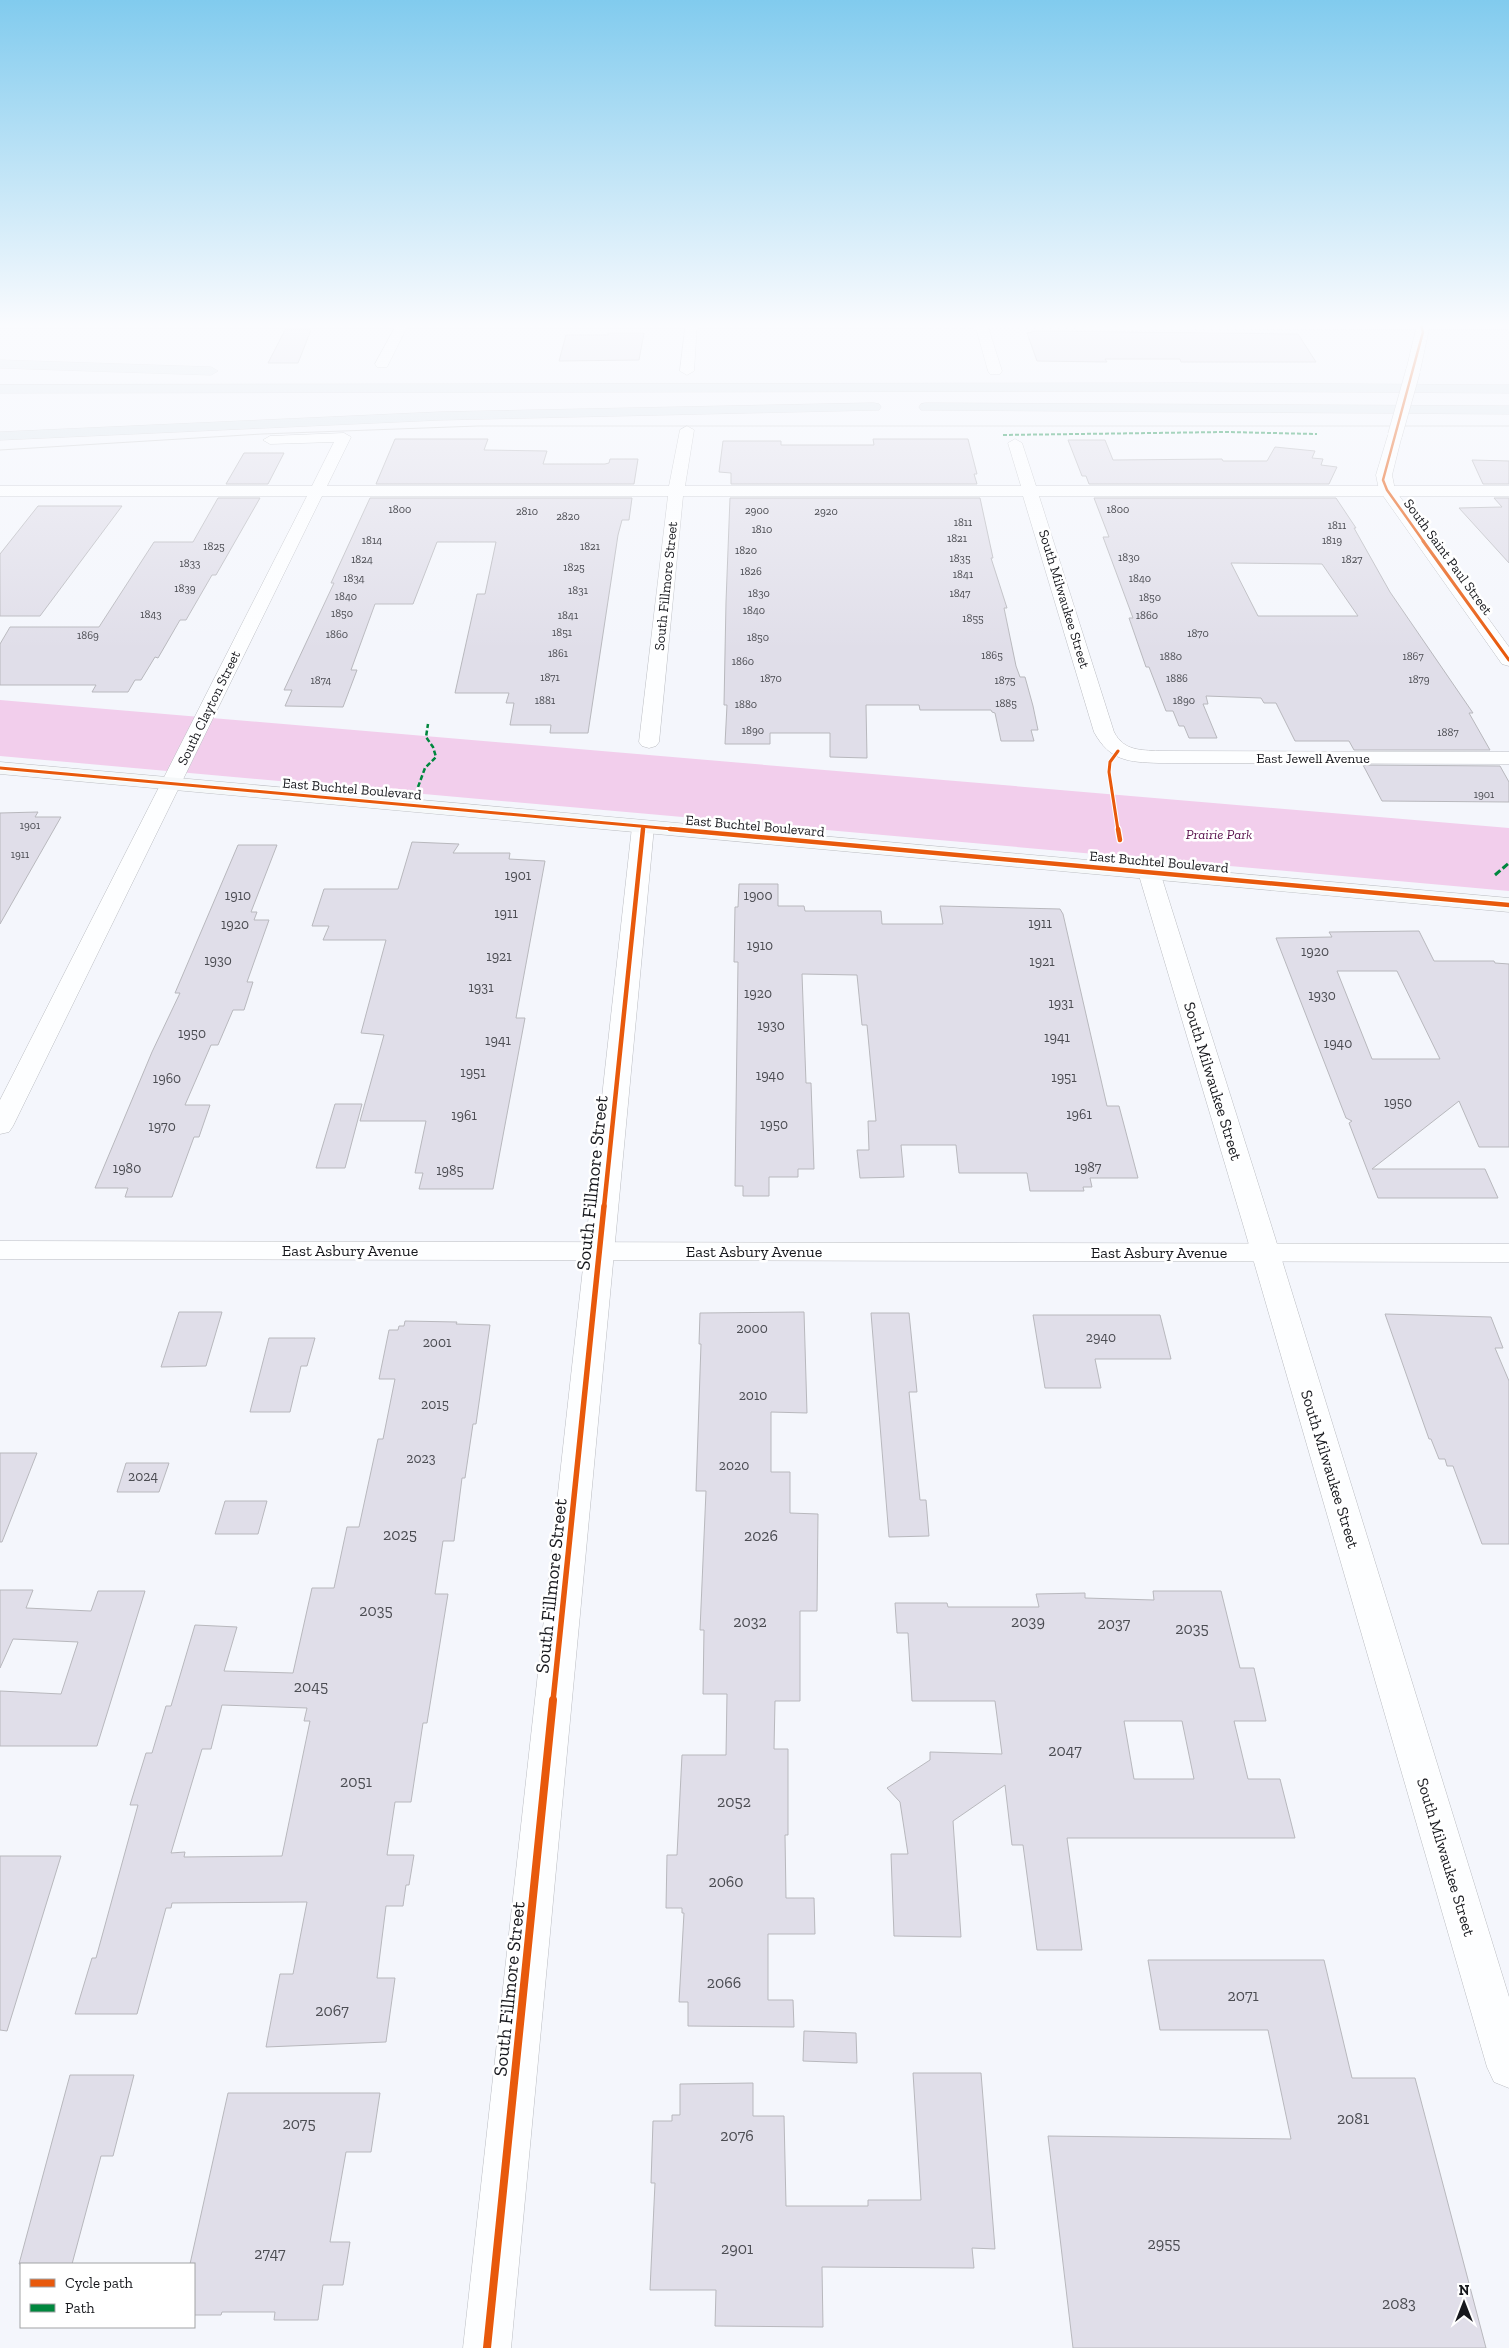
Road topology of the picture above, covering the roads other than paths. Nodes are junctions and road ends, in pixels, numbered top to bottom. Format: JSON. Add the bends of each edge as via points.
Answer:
{"nodes":[{"id":1,"x":94,"y":432,"type":"edge"},
{"id":2,"x":687,"y":432,"type":"edge"},
{"id":3,"x":1396,"y":432,"type":"edge"},
{"id":4,"x":0,"y":436,"type":"edge"},
{"id":5,"x":270,"y":440,"type":"dead end"},
{"id":6,"x":1015,"y":443,"type":"dead end"},
{"id":7,"x":318,"y":490,"type":"junction"},
{"id":8,"x":1387,"y":490,"type":"junction"},
{"id":9,"x":1509,"y":490,"type":"edge"},
{"id":10,"x":0,"y":491,"type":"edge"},
{"id":11,"x":676,"y":491,"type":"junction"},
{"id":12,"x":1031,"y":491,"type":"junction"},
{"id":13,"x":1509,"y":660,"type":"edge"},
{"id":14,"x":649,"y":742,"type":"dead end"},
{"id":15,"x":1118,"y":751,"type":"joint"},
{"id":16,"x":1509,"y":758,"type":"edge"},
{"id":17,"x":0,"y":768,"type":"edge"},
{"id":18,"x":171,"y":784,"type":"junction"},
{"id":19,"x":643,"y":827,"type":"junction"},
{"id":20,"x":1149,"y":872,"type":"junction"},
{"id":21,"x":1509,"y":905,"type":"edge"},
{"id":22,"x":0,"y":1126,"type":"edge"},
{"id":23,"x":0,"y":1250,"type":"edge"},
{"id":24,"x":600,"y":1252,"type":"junction"},
{"id":25,"x":1265,"y":1253,"type":"junction"},
{"id":26,"x":1509,"y":1254,"type":"edge"},
{"id":27,"x":1509,"y":2067,"type":"edge"},
{"id":28,"x":487,"y":2348,"type":"edge"}],
"edges":[{"from":1,"to":4,"type":"highway"},
{"from":2,"to":11,"type":"street","name":"South Fillmore Street"},
{"from":3,"to":8,"type":"street","bridge":true,"via":[[1384,475]]},
{"from":5,"to":7,"type":"street","name":"South Clayton Street","via":[[344,437]]},
{"from":6,"to":12,"type":"street","name":"South Milwaukee Street"},
{"from":7,"to":10,"type":"street"},
{"from":7,"to":11,"type":"street"},
{"from":7,"to":18,"type":"street","name":"South Clayton Street"},
{"from":8,"to":9,"type":"street"},
{"from":8,"to":12,"type":"street"},
{"from":8,"to":13,"type":"street","name":"South Saint Paul Street"},
{"from":11,"to":12,"type":"street"},
{"from":11,"to":14,"type":"street","name":"South Fillmore Street"},
{"from":12,"to":15,"type":"street","name":"South Milwaukee Street","via":[[1104,732]]},
{"from":15,"to":16,"type":"street","name":"East Jewell Avenue","via":[[1159,757]]},
{"from":17,"to":18,"type":"main road","name":"East Buchtel Boulevard"},
{"from":18,"to":19,"type":"main road","name":"East Buchtel Boulevard"},
{"from":18,"to":22,"type":"street","name":"South Clayton Street"},
{"from":19,"to":20,"type":"main road","name":"East Buchtel Boulevard"},
{"from":19,"to":24,"type":"street","name":"South Fillmore Street"},
{"from":20,"to":21,"type":"main road","name":"East Buchtel Boulevard"},
{"from":20,"to":25,"type":"street","name":"South Milwaukee Street"},
{"from":23,"to":24,"type":"street","name":"East Asbury Avenue"},
{"from":24,"to":25,"type":"street","name":"East Asbury Avenue"},
{"from":24,"to":28,"type":"street","name":"South Fillmore Street"},
{"from":25,"to":26,"type":"street","name":"East Asbury Avenue"},
{"from":25,"to":27,"type":"street","name":"South Milwaukee Street"}]}
